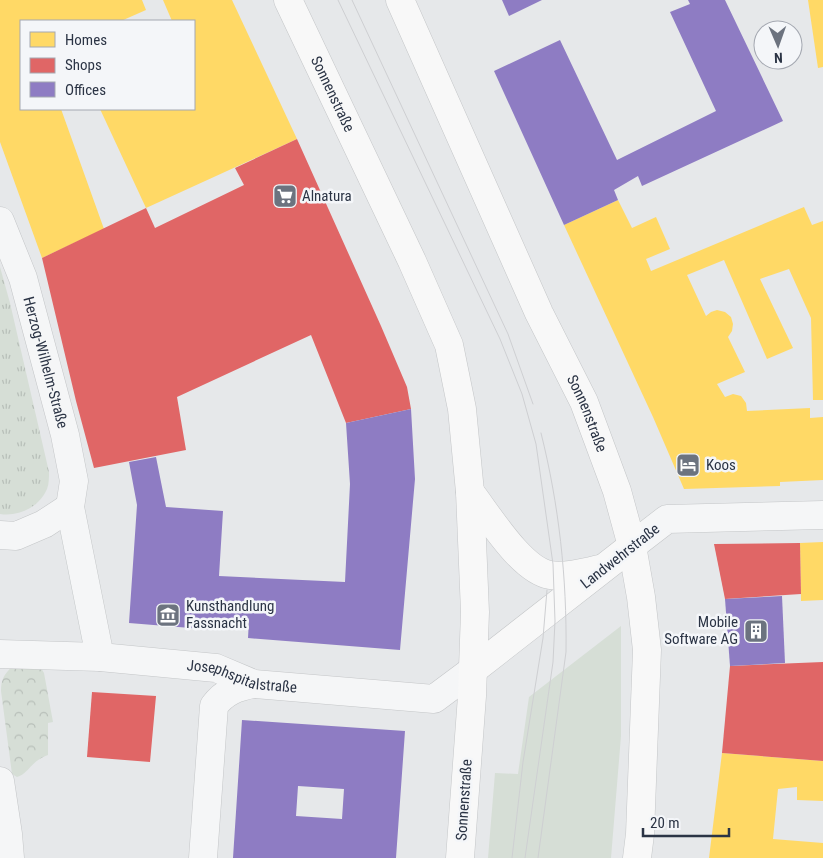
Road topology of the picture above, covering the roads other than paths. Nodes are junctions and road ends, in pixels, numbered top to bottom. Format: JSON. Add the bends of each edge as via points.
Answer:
{"nodes":[{"id":1,"x":288,"y":0,"type":"edge"},
{"id":2,"x":400,"y":0,"type":"edge"},
{"id":3,"x":0,"y":222,"type":"edge"},
{"id":4,"x":470,"y":492,"type":"junction"},
{"id":5,"x":70,"y":507,"type":"junction"},
{"id":6,"x":823,"y":515,"type":"edge"},
{"id":7,"x":0,"y":536,"type":"edge"},
{"id":8,"x":632,"y":546,"type":"junction"},
{"id":9,"x":604,"y":568,"type":"junction"},
{"id":10,"x":0,"y":654,"type":"edge"},
{"id":11,"x":100,"y":657,"type":"junction"},
{"id":12,"x":473,"y":670,"type":"junction"},
{"id":13,"x":254,"y":684,"type":"junction"},
{"id":14,"x":0,"y":782,"type":"edge"},
{"id":15,"x":10,"y":858,"type":"edge"},
{"id":16,"x":203,"y":858,"type":"edge"},
{"id":17,"x":460,"y":858,"type":"edge"},
{"id":18,"x":637,"y":858,"type":"edge"}],
"edges":[{"from":1,"to":4,"type":"main road","name":"Sonnenstraße","via":[[449,345],[462,409]]},
{"from":2,"to":8,"type":"main road","name":"Sonnenstraße","via":[[539,314],[584,402],[617,491]]},
{"from":3,"to":5,"type":"street","name":"Herzog-Wilhelm-Straße","via":[[23,278],[65,435],[74,481]]},
{"from":4,"to":9,"type":"main road","via":[[516,553],[533,568],[560,576]]},
{"from":4,"to":12,"type":"main road","name":"Sonnenstraße"},
{"from":5,"to":7,"type":"street","via":[[44,524],[16,536]]},
{"from":5,"to":11,"type":"street","name":"Herzog-Wilhelm-Straße"},
{"from":6,"to":8,"type":"street","name":"Landwehrstraße","via":[[667,519]]},
{"from":8,"to":9,"type":"main road","name":"Landwehrstraße"},
{"from":8,"to":18,"type":"main road","name":"Sonnenstraße","via":[[647,650]]},
{"from":9,"to":12,"type":"main road","name":"Landwehrstraße"},
{"from":10,"to":11,"type":"street","name":"Josephspitalstraße"},
{"from":11,"to":13,"type":"street","name":"Josephspitalstraße","via":[[216,668]]},
{"from":12,"to":13,"type":"street","name":"Josephspitalstraße","via":[[434,699]]},
{"from":12,"to":17,"type":"main road","name":"Sonnenstraße"},
{"from":13,"to":16,"type":"street","via":[[227,693],[214,706]]},
{"from":14,"to":15,"type":"street"}]}
